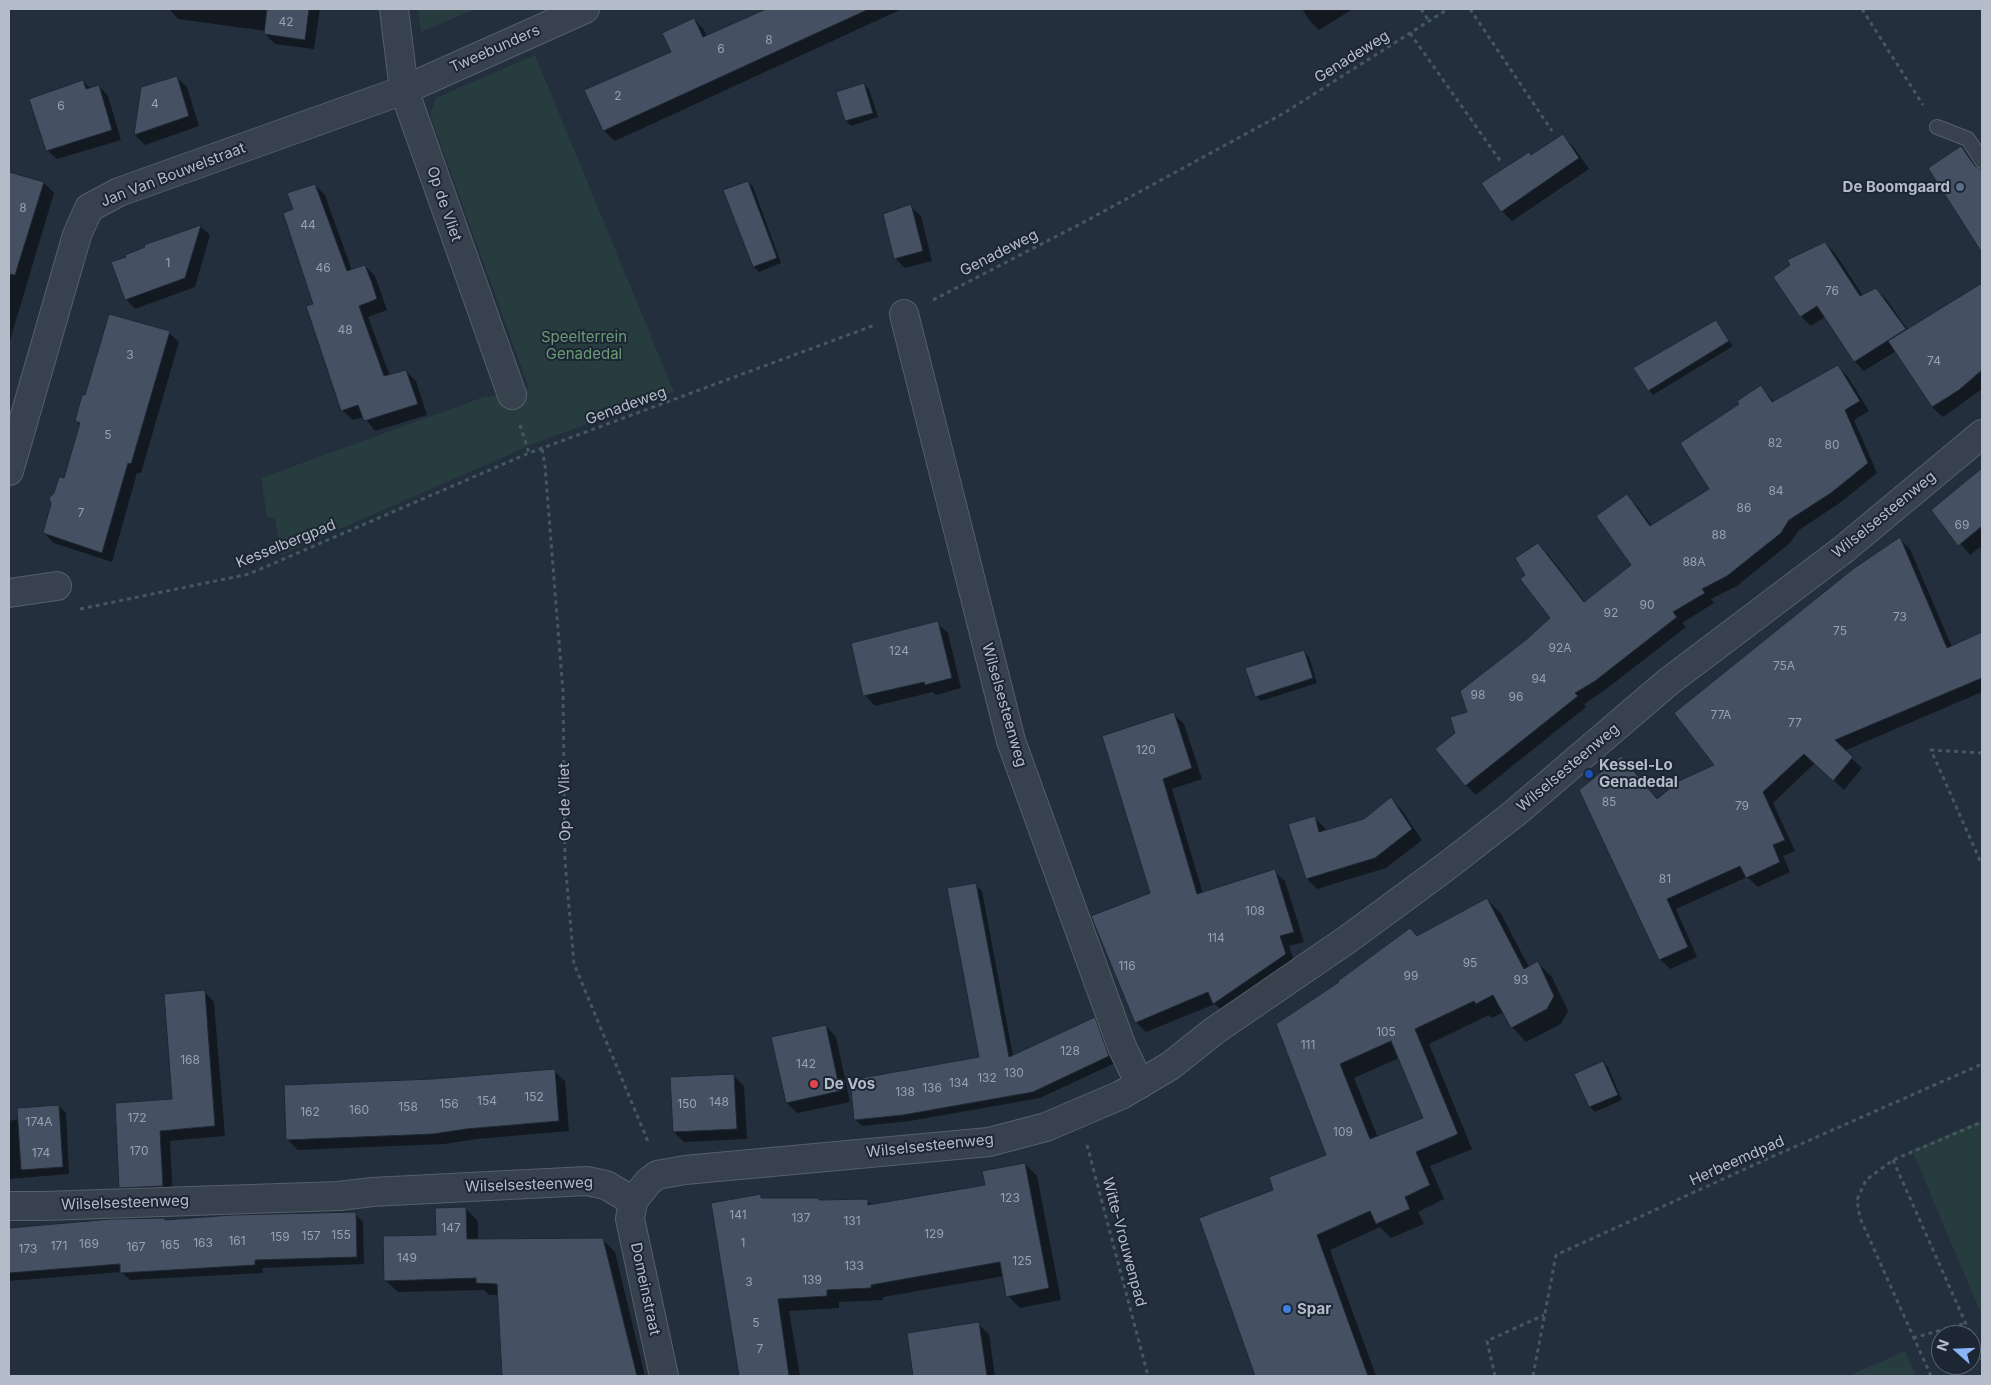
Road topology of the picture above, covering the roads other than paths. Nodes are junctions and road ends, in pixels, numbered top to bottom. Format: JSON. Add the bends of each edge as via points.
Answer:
{"nodes":[{"id":1,"x":394,"y":9,"type":"edge"},
{"id":2,"x":585,"y":9,"type":"edge"},
{"id":3,"x":404,"y":90,"type":"junction"},
{"id":4,"x":1937,"y":127,"type":"road end"},
{"id":5,"x":1982,"y":161,"type":"edge"},
{"id":6,"x":904,"y":314,"type":"road end"},
{"id":7,"x":512,"y":396,"type":"dead end"},
{"id":8,"x":1982,"y":434,"type":"edge"},
{"id":9,"x":9,"y":471,"type":"edge"},
{"id":10,"x":57,"y":586,"type":"dead end"},
{"id":11,"x":9,"y":593,"type":"edge"},
{"id":12,"x":1140,"y":1084,"type":"junction"},
{"id":13,"x":633,"y":1201,"type":"junction"},
{"id":14,"x":9,"y":1206,"type":"edge"},
{"id":15,"x":664,"y":1376,"type":"edge"}],
"edges":[{"from":1,"to":3,"type":"street","name":"Op de Vliet"},
{"from":2,"to":3,"type":"street","name":"Tweebunders"},
{"from":3,"to":7,"type":"street","name":"Op de Vliet"},
{"from":3,"to":9,"type":"street","name":"Jan Van Bouwelstraat","via":[[119,192],[89,208],[77,235]]},
{"from":4,"to":5,"type":"lane","via":[[1968,139]]},
{"from":6,"to":12,"type":"street","name":"Wilselsesteenweg","via":[[1011,741],[1122,1047]]},
{"from":8,"to":12,"type":"street","name":"Wilselsesteenweg","via":[[1851,543],[1668,682],[1462,854],[1348,939]]},
{"from":10,"to":11,"type":"street"},
{"from":12,"to":13,"type":"street","name":"Wilselsesteenweg","via":[[1046,1127],[988,1142],[668,1172],[648,1182]]},
{"from":13,"to":14,"type":"street","name":"Wilselsesteenweg","via":[[606,1185],[587,1181],[339,1196]]},
{"from":13,"to":15,"type":"street","name":"Domeinstraat","via":[[630,1219]]}]}
